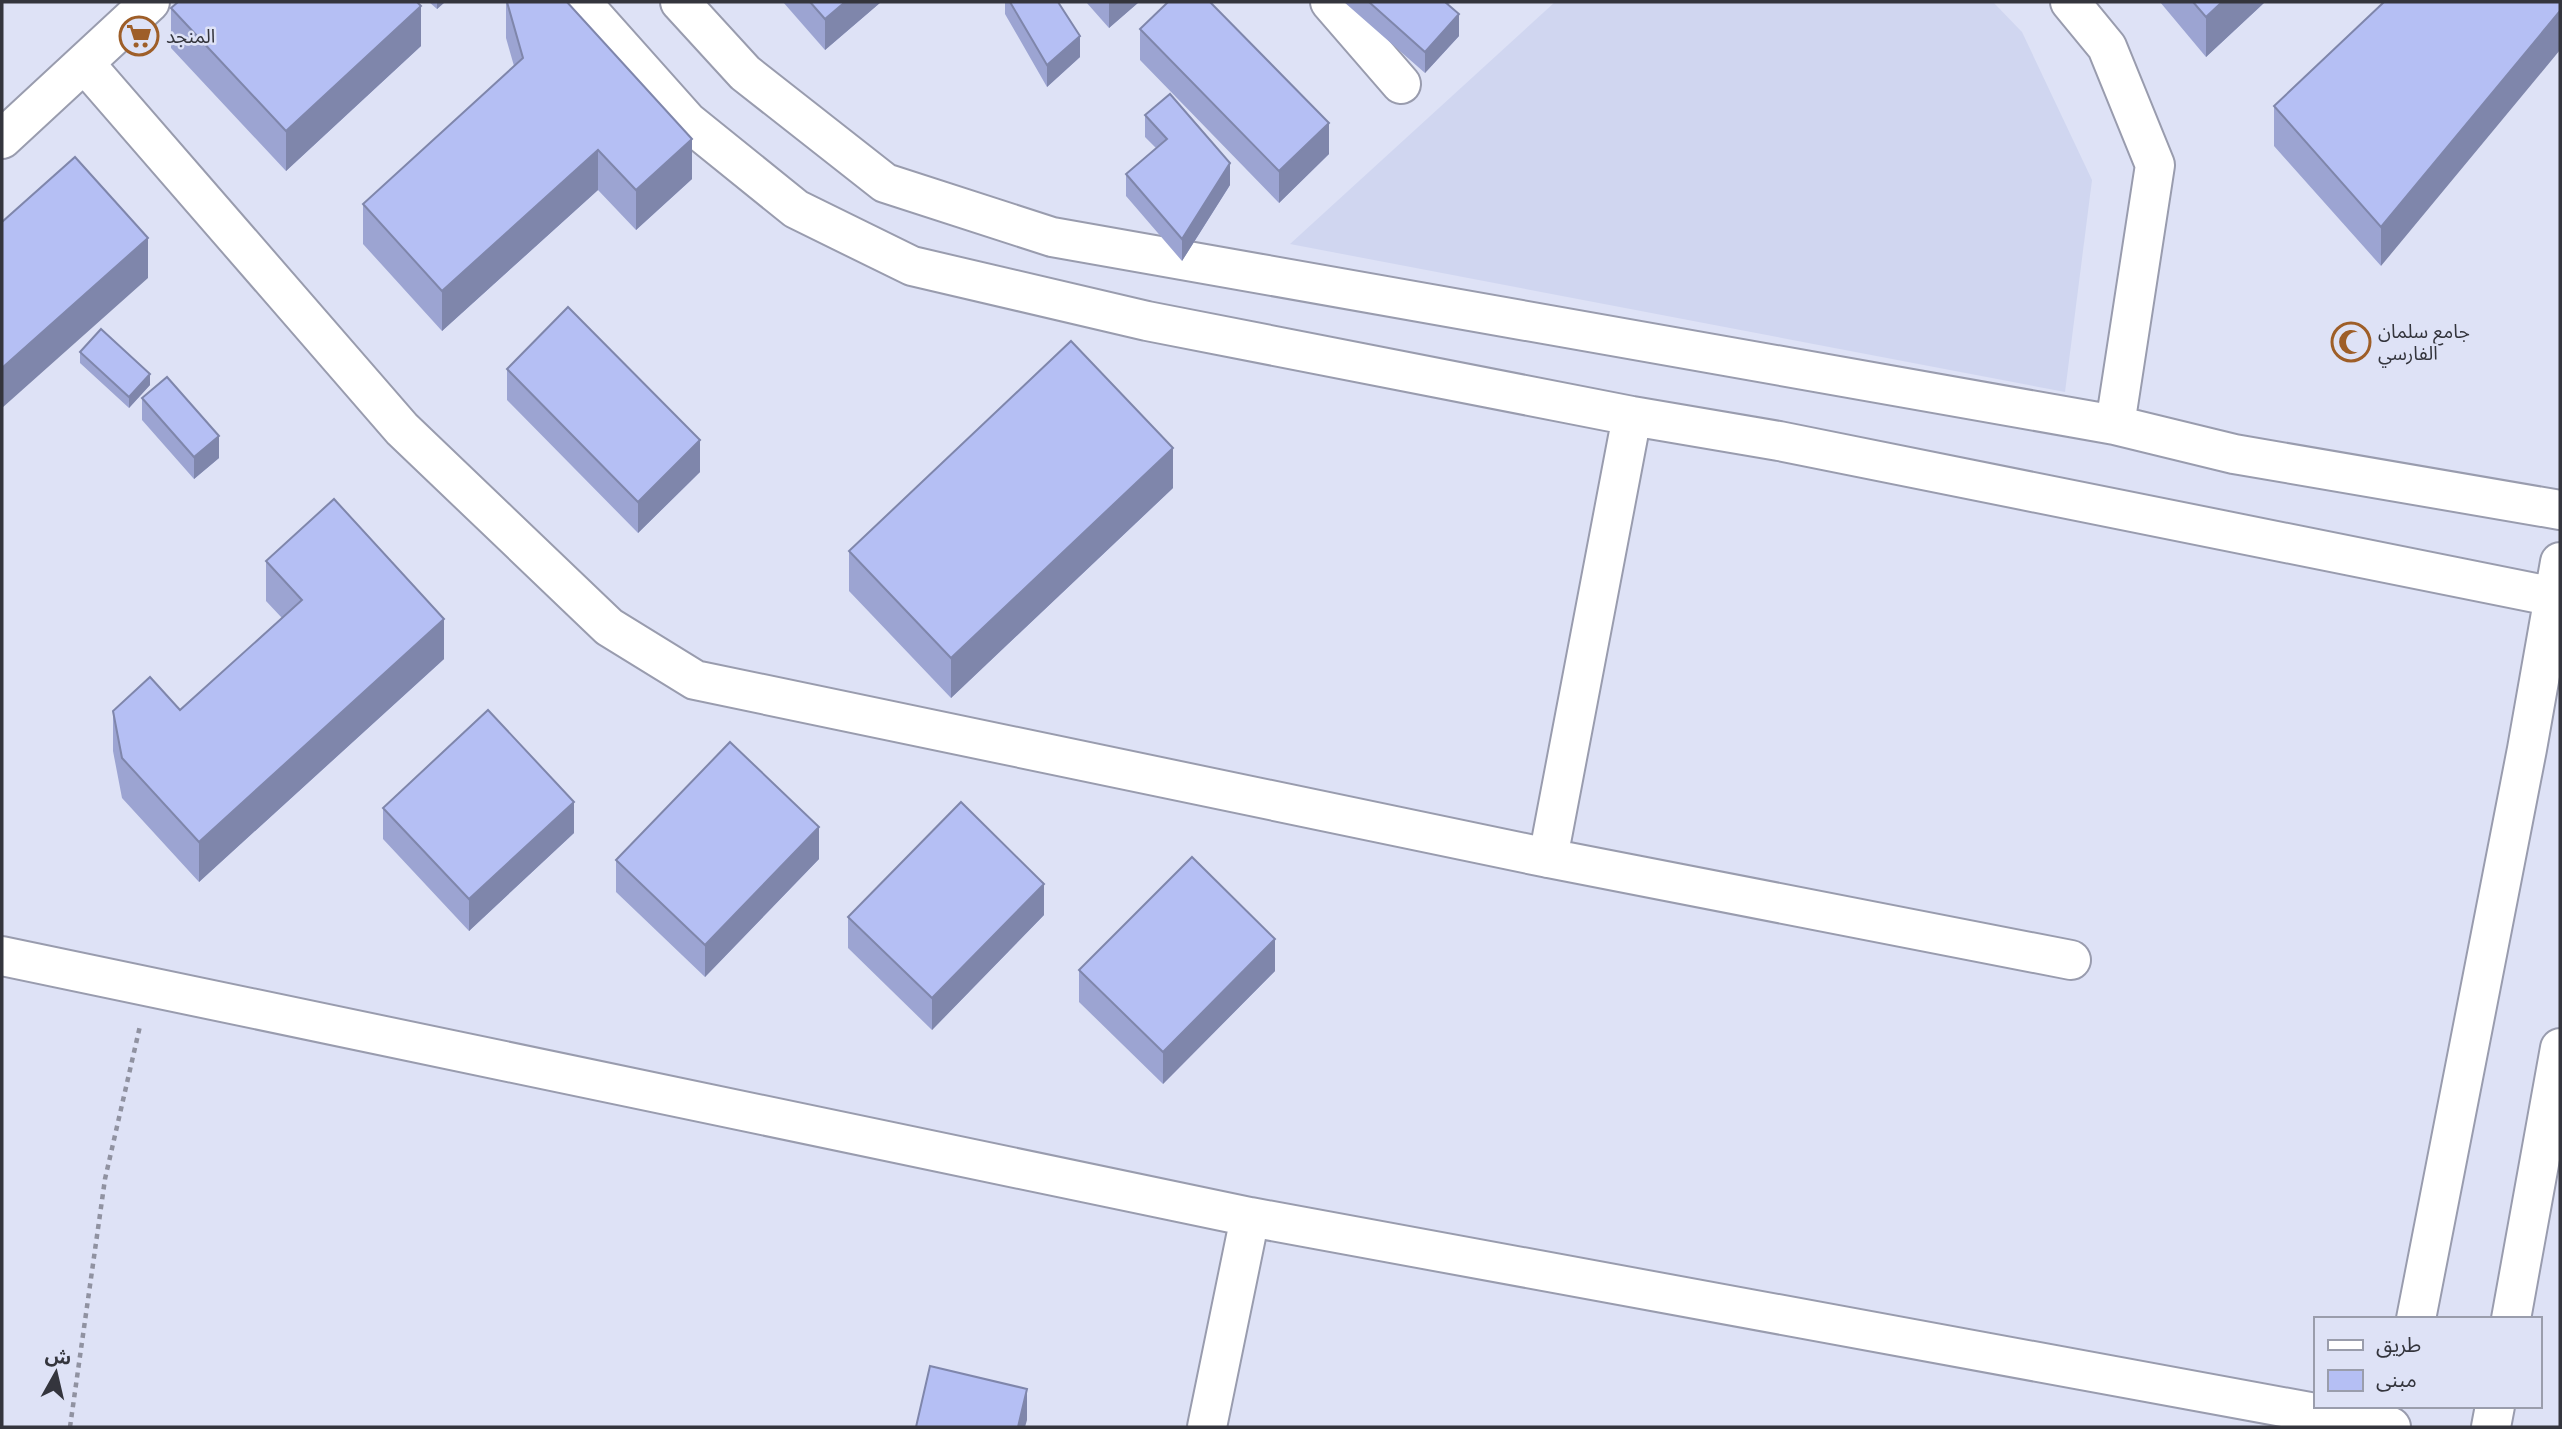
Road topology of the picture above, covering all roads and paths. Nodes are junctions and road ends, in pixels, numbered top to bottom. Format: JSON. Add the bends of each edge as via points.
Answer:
{"nodes":[{"id":1,"x":150,"y":2,"type":"edge"},
{"id":2,"x":581,"y":2,"type":"edge"},
{"id":3,"x":680,"y":2,"type":"edge"},
{"id":4,"x":1330,"y":2,"type":"edge"},
{"id":5,"x":2070,"y":2,"type":"edge"},
{"id":6,"x":85,"y":64,"type":"junction"},
{"id":7,"x":1401,"y":84,"type":"dead end"},
{"id":8,"x":2,"y":139,"type":"edge"},
{"id":9,"x":1632,"y":416,"type":"junction"},
{"id":10,"x":2115,"y":425,"type":"junction"},
{"id":11,"x":2560,"y":510,"type":"edge"},
{"id":12,"x":2558,"y":586,"type":"edge"},
{"id":13,"x":1548,"y":858,"type":"junction"},
{"id":14,"x":2,"y":956,"type":"edge"},
{"id":15,"x":2071,"y":960,"type":"dead end"},
{"id":16,"x":149,"y":988,"type":"junction"},
{"id":17,"x":2560,"y":1048,"type":"edge"},
{"id":18,"x":1250,"y":1217,"type":"junction"},
{"id":19,"x":2416,"y":1317,"type":"edge"},
{"id":20,"x":2511,"y":1317,"type":"edge"},
{"id":21,"x":2398,"y":1408,"type":"edge"},
{"id":22,"x":2495,"y":1408,"type":"edge"},
{"id":23,"x":70,"y":1427,"type":"edge"},
{"id":24,"x":1207,"y":1427,"type":"edge"},
{"id":25,"x":2393,"y":1427,"type":"edge"},
{"id":26,"x":2491,"y":1427,"type":"edge"}],
"edges":[{"from":1,"to":6,"type":"street"},
{"from":2,"to":9,"type":"street","via":[[687,121],[796,209],[912,266],[1147,321]]},
{"from":3,"to":10,"type":"street","via":[[745,74],[885,183],[1052,237]]},
{"from":4,"to":7,"type":"street"},
{"from":5,"to":10,"type":"street","via":[[2106,47],[2155,165]]},
{"from":6,"to":8,"type":"street"},
{"from":6,"to":13,"type":"street","via":[[402,429],[608,627],[695,680]]},
{"from":9,"to":12,"type":"street"},
{"from":9,"to":13,"type":"street"},
{"from":10,"to":11,"type":"street","via":[[2234,454]]},
{"from":12,"to":19,"type":"street"},
{"from":13,"to":15,"type":"street"},
{"from":14,"to":16,"type":"street"},
{"from":16,"to":18,"type":"street"},
{"from":16,"to":23,"type":"path","via":[[105,1179]]},
{"from":17,"to":20,"type":"street"},
{"from":18,"to":24,"type":"street"},
{"from":18,"to":25,"type":"street"},
{"from":21,"to":25,"type":"street"},
{"from":22,"to":26,"type":"street"}]}
